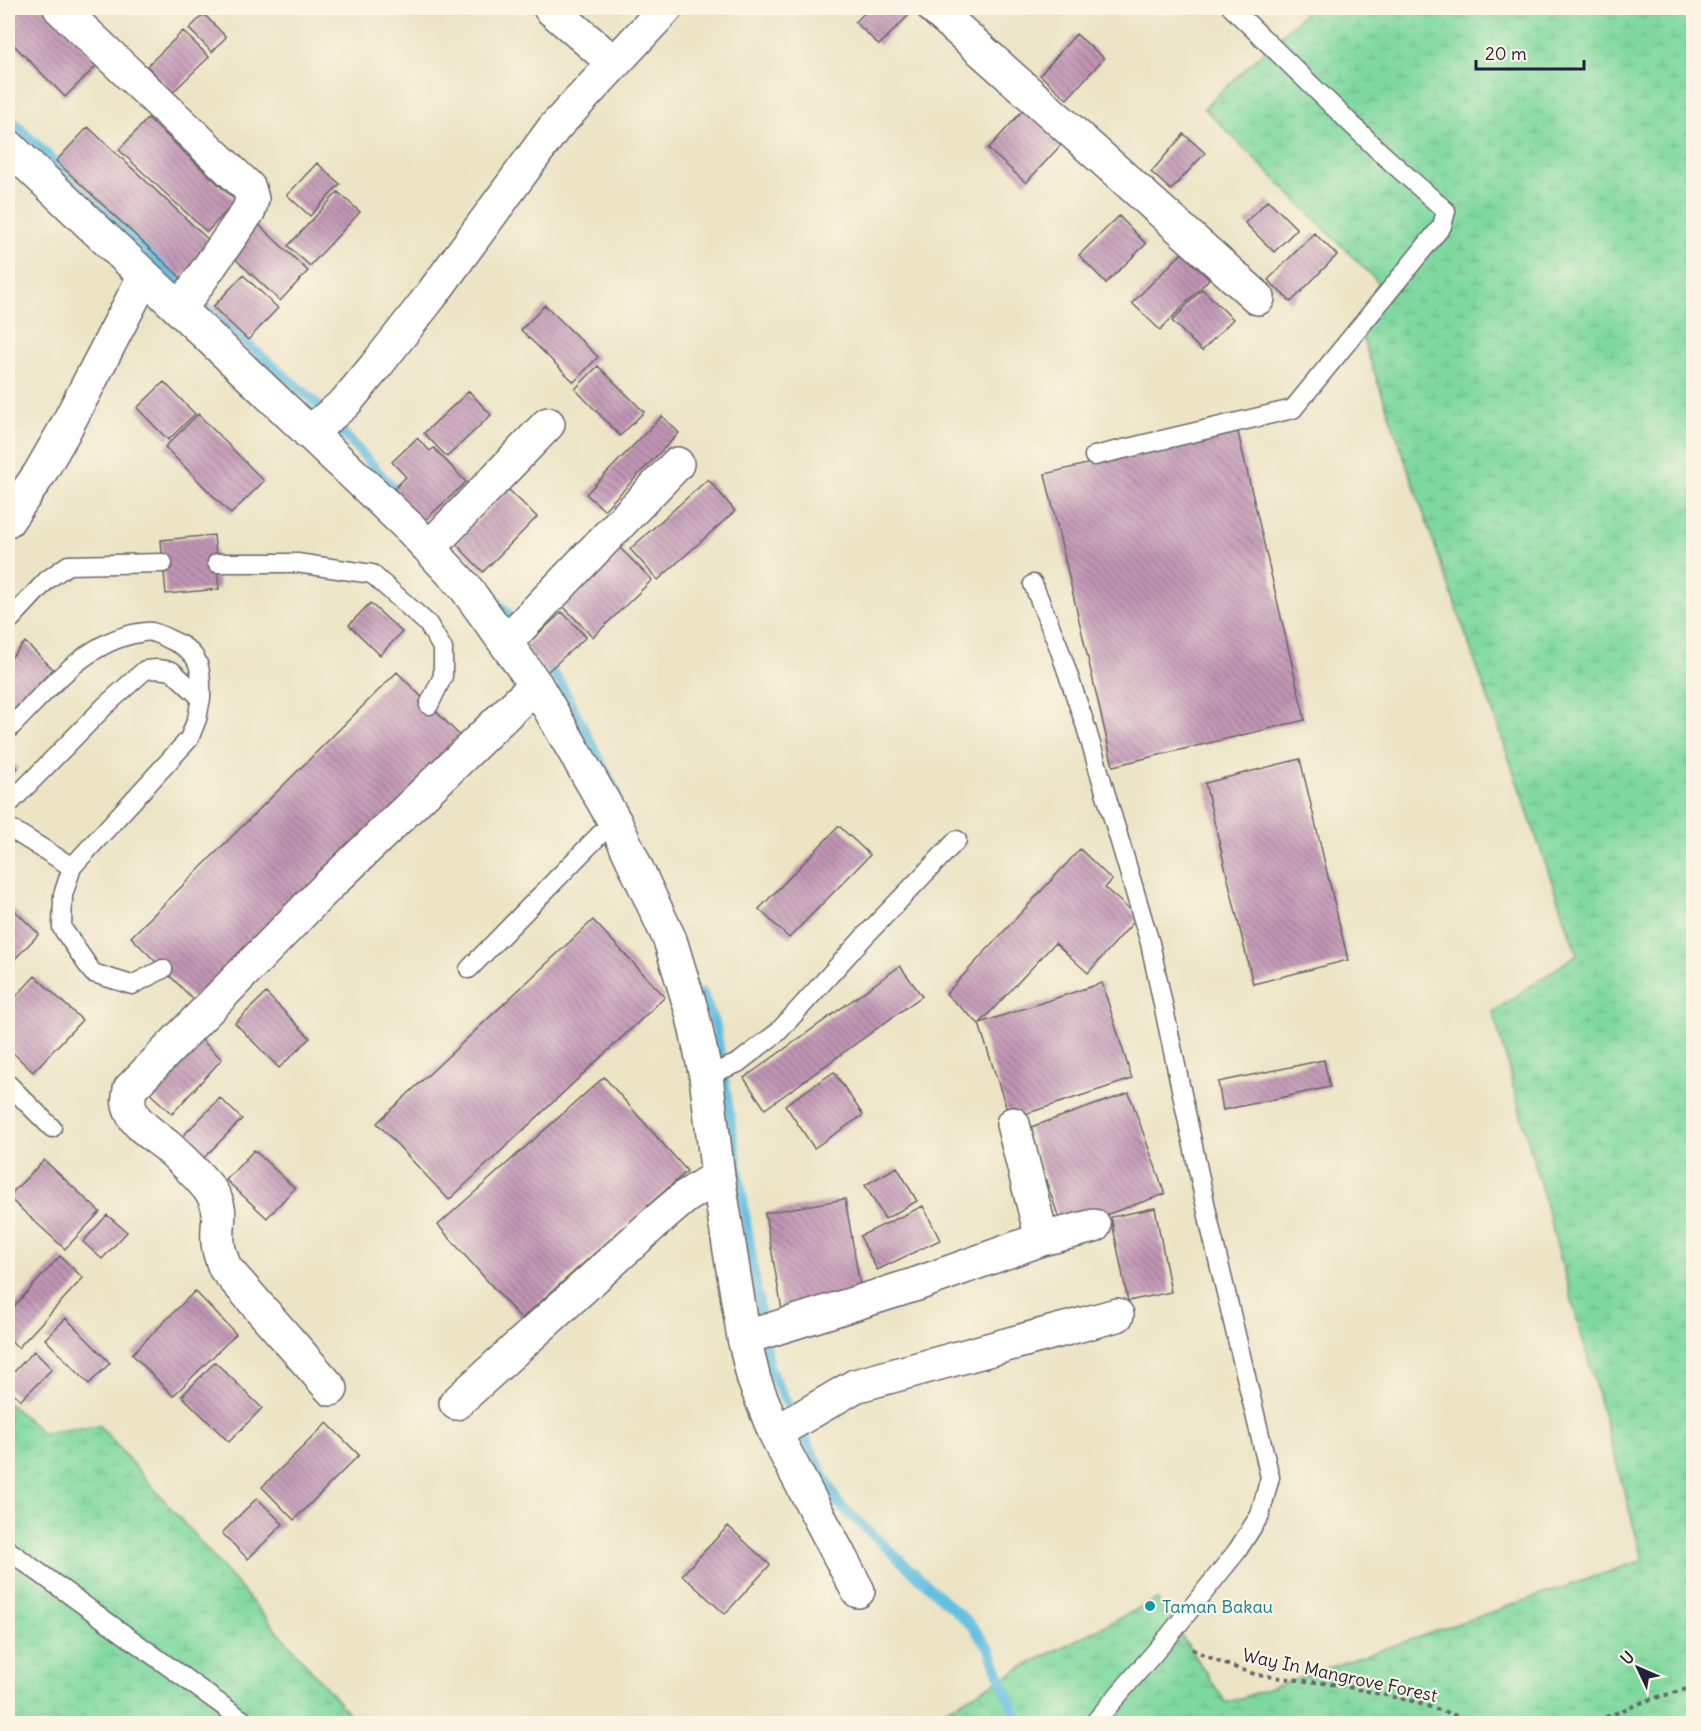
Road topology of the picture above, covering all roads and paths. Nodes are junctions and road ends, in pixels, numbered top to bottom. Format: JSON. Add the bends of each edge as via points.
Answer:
{"nodes":[{"id":1,"x":60,"y":8,"type":"edge"},
{"id":2,"x":550,"y":8,"type":"edge"},
{"id":3,"x":666,"y":8,"type":"edge"},
{"id":4,"x":934,"y":8,"type":"edge"},
{"id":5,"x":1233,"y":8,"type":"edge"},
{"id":6,"x":614,"y":63,"type":"junction"},
{"id":7,"x":8,"y":146,"type":"edge"},
{"id":8,"x":144,"y":277,"type":"junction"},
{"id":9,"x":1258,"y":298,"type":"dead end"},
{"id":10,"x":180,"y":309,"type":"junction"},
{"id":11,"x":326,"y":419,"type":"junction"},
{"id":12,"x":548,"y":424,"type":"dead end"},
{"id":13,"x":1094,"y":456,"type":"dead end"},
{"id":14,"x":677,"y":464,"type":"dead end"},
{"id":15,"x":13,"y":501,"type":"edge"},
{"id":16,"x":429,"y":549,"type":"junction"},
{"id":17,"x":163,"y":563,"type":"dead end"},
{"id":18,"x":217,"y":563,"type":"dead end"},
{"id":19,"x":1033,"y":584,"type":"dead end"},
{"id":20,"x":8,"y":622,"type":"edge"},
{"id":21,"x":506,"y":642,"type":"junction"},
{"id":22,"x":536,"y":685,"type":"junction"},
{"id":23,"x":201,"y":698,"type":"junction"},
{"id":24,"x":429,"y":705,"type":"dead end"},
{"id":25,"x":8,"y":730,"type":"edge"},
{"id":26,"x":8,"y":805,"type":"edge"},
{"id":27,"x":614,"y":820,"type":"junction"},
{"id":28,"x":8,"y":827,"type":"edge"},
{"id":29,"x":957,"y":840,"type":"dead end"},
{"id":30,"x":72,"y":867,"type":"junction"},
{"id":31,"x":163,"y":969,"type":"dead end"},
{"id":32,"x":470,"y":969,"type":"dead end"},
{"id":33,"x":706,"y":1076,"type":"junction"},
{"id":34,"x":8,"y":1084,"type":"edge"},
{"id":35,"x":1013,"y":1124,"type":"dead end"},
{"id":36,"x":52,"y":1128,"type":"dead end"},
{"id":37,"x":718,"y":1176,"type":"junction"},
{"id":38,"x":1094,"y":1226,"type":"dead end"},
{"id":39,"x":1042,"y":1239,"type":"junction"},
{"id":40,"x":1118,"y":1315,"type":"dead end"},
{"id":41,"x":744,"y":1338,"type":"junction"},
{"id":42,"x":330,"y":1389,"type":"dead end"},
{"id":43,"x":456,"y":1403,"type":"dead end"},
{"id":44,"x":775,"y":1432,"type":"junction"},
{"id":45,"x":8,"y":1550,"type":"edge"},
{"id":46,"x":858,"y":1591,"type":"dead end"},
{"id":47,"x":1195,"y":1650,"type":"dead end"},
{"id":48,"x":1694,"y":1687,"type":"edge"},
{"id":49,"x":248,"y":1724,"type":"edge"},
{"id":50,"x":1093,"y":1724,"type":"edge"},
{"id":51,"x":1480,"y":1724,"type":"edge"},
{"id":52,"x":1589,"y":1724,"type":"edge"}],
"edges":[{"from":1,"to":10,"type":"street","via":[[249,188],[249,210]]},
{"from":2,"to":6,"type":"street"},
{"from":3,"to":6,"type":"street"},
{"from":4,"to":9,"type":"street"},
{"from":5,"to":13,"type":"lane","via":[[1446,211],[1442,226],[1293,409]]},
{"from":6,"to":11,"type":"street","via":[[554,128],[430,297]]},
{"from":7,"to":8,"type":"street"},
{"from":8,"to":10,"type":"street"},
{"from":8,"to":15,"type":"street","via":[[40,474]]},
{"from":10,"to":11,"type":"street"},
{"from":11,"to":16,"type":"street"},
{"from":12,"to":16,"type":"street"},
{"from":14,"to":21,"type":"street"},
{"from":16,"to":21,"type":"street","via":[[465,587]]},
{"from":17,"to":20,"type":"lane","via":[[68,565],[47,580]]},
{"from":18,"to":24,"type":"lane","via":[[297,563],[372,574],[428,624],[443,649],[443,676]]},
{"from":19,"to":50,"type":"lane","via":[[1085,724],[1150,943],[1210,1226],[1270,1478],[1260,1515],[1237,1551]]},
{"from":21,"to":22,"type":"street"},
{"from":22,"to":27,"type":"street"},
{"from":22,"to":42,"type":"street","via":[[327,887],[130,1089],[128,1103],[138,1122],[211,1192],[219,1208],[217,1239],[225,1268]]},
{"from":23,"to":25,"type":"lane","via":[[202,676],[186,647],[150,631],[130,634],[98,646]]},
{"from":23,"to":26,"type":"lane","via":[[172,671],[145,670]]},
{"from":23,"to":30,"type":"lane","via":[[189,739]]},
{"from":27,"to":32,"type":"lane"},
{"from":27,"to":33,"type":"street","via":[[670,940],[684,981]]},
{"from":28,"to":30,"type":"lane"},
{"from":29,"to":33,"type":"lane","via":[[778,1032],[738,1063]]},
{"from":30,"to":31,"type":"lane","via":[[63,895],[62,928],[93,973],[132,985]]},
{"from":33,"to":37,"type":"street"},
{"from":34,"to":36,"type":"lane"},
{"from":35,"to":39,"type":"street"},
{"from":37,"to":41,"type":"street"},
{"from":37,"to":43,"type":"street","via":[[651,1226]]},
{"from":38,"to":39,"type":"street"},
{"from":39,"to":41,"type":"street","via":[[917,1284]]},
{"from":40,"to":44,"type":"street","via":[[855,1386]]},
{"from":41,"to":44,"type":"street","via":[[754,1380]]},
{"from":44,"to":46,"type":"street"},
{"from":45,"to":49,"type":"lane"},
{"from":47,"to":51,"type":"path","name":"Way In Mangrove Forest","via":[[1257,1675],[1339,1685],[1412,1701]]},
{"from":48,"to":52,"type":"path","via":[[1648,1700]]}]}
